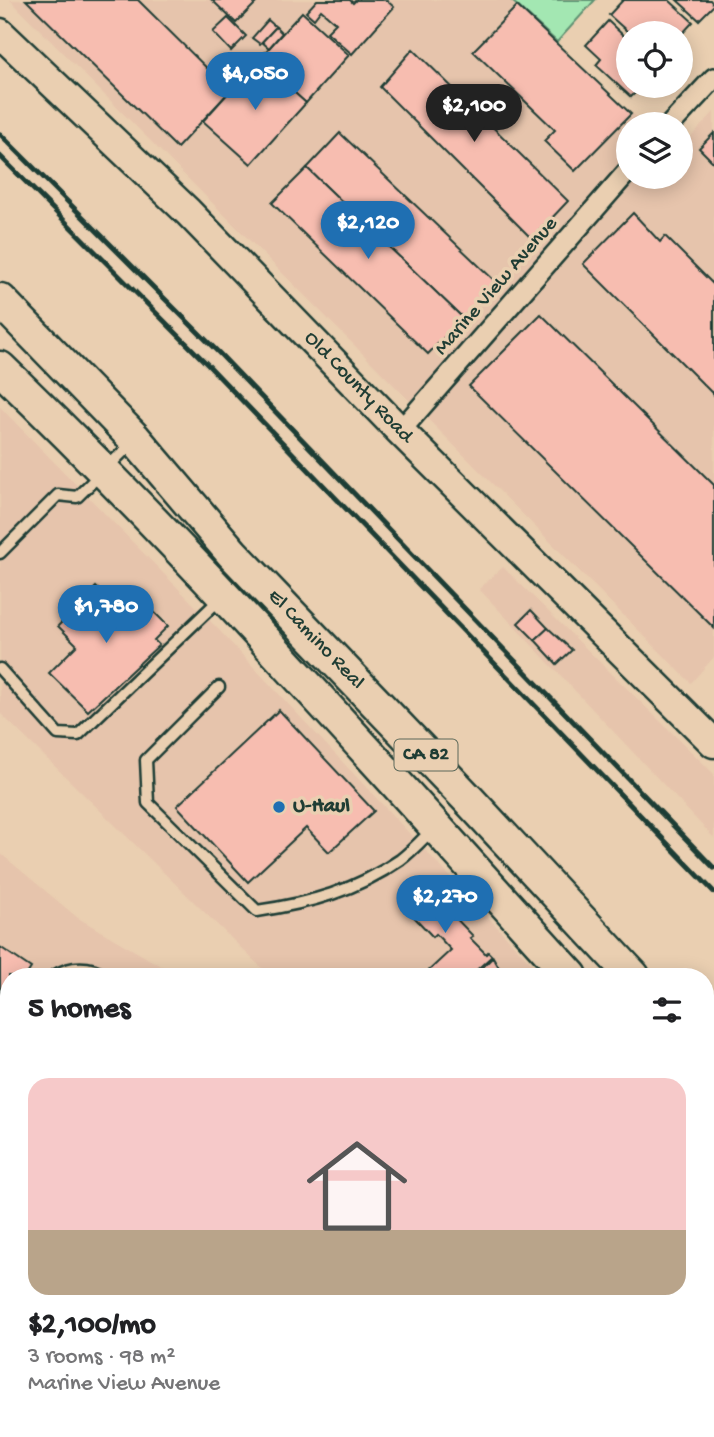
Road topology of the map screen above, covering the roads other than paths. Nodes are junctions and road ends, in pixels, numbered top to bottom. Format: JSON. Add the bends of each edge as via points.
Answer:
{"nodes":[{"id":1,"x":0,"y":33,"type":"edge"},
{"id":2,"x":714,"y":78,"type":"edge"},
{"id":3,"x":682,"y":112,"type":"edge"},
{"id":4,"x":616,"y":185,"type":"edge"},
{"id":5,"x":0,"y":300,"type":"edge"},
{"id":6,"x":0,"y":368,"type":"edge"},
{"id":7,"x":400,"y":431,"type":"junction"},
{"id":8,"x":135,"y":439,"type":"junction"},
{"id":9,"x":103,"y":470,"type":"junction"},
{"id":10,"x":0,"y":553,"type":"edge"},
{"id":11,"x":222,"y":597,"type":"junction"},
{"id":12,"x":0,"y":669,"type":"edge"},
{"id":13,"x":219,"y":687,"type":"dead end"},
{"id":14,"x":714,"y":743,"type":"edge"},
{"id":15,"x":435,"y":828,"type":"junction"},
{"id":16,"x":564,"y":968,"type":"edge"},
{"id":17,"x":626,"y":968,"type":"edge"}],
"edges":[{"from":1,"to":7,"type":"street","name":"Old County Road","via":[[188,212]]},
{"from":2,"to":3,"type":"street"},
{"from":4,"to":7,"type":"street","name":"Marine View Avenue"},
{"from":5,"to":8,"type":"main road","name":"El Camino Real","number":"CA 82"},
{"from":6,"to":9,"type":"main road","name":"El Camino Real","number":"CA 82"},
{"from":7,"to":14,"type":"street","name":"Old County Road"},
{"from":8,"to":9,"type":"lane"},
{"from":8,"to":17,"type":"main road","name":"El Camino Real","number":"CA 82","via":[[232,553]]},
{"from":9,"to":10,"type":"lane","via":[[77,497],[58,495]]},
{"from":9,"to":11,"type":"main road","name":"El Camino Real","number":"CA 82"},
{"from":11,"to":12,"type":"lane","via":[[78,735],[58,734]]},
{"from":11,"to":15,"type":"main road","name":"El Camino Real","number":"CA 82"},
{"from":13,"to":15,"type":"lane","via":[[146,760],[148,803],[257,911],[304,904],[354,886],[401,859]]},
{"from":15,"to":16,"type":"main road","name":"El Camino Real","number":"CA 82"}]}
